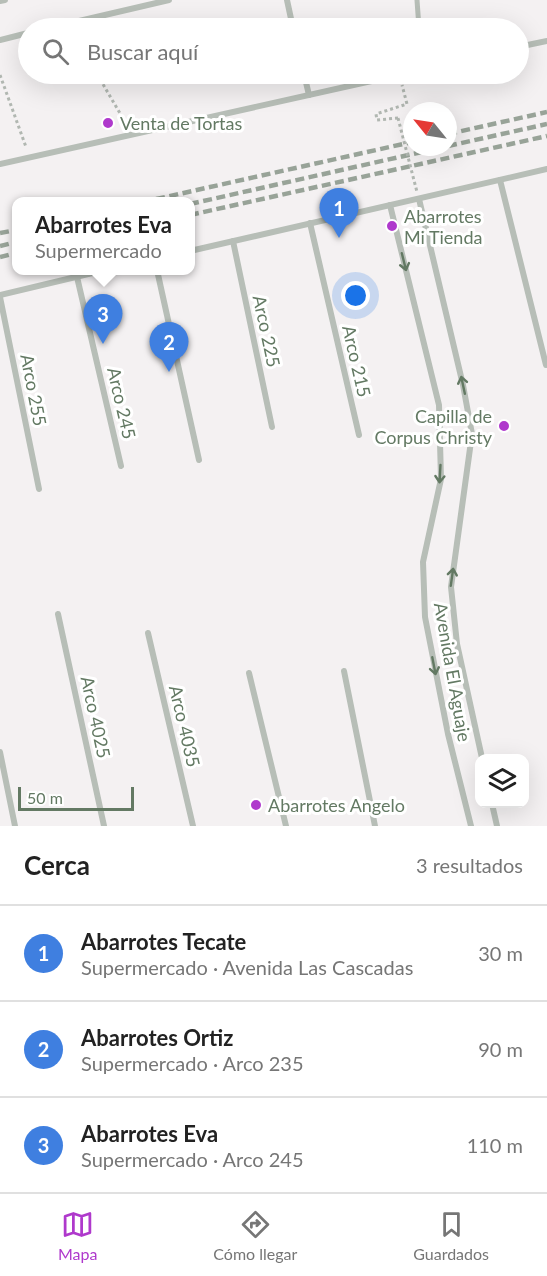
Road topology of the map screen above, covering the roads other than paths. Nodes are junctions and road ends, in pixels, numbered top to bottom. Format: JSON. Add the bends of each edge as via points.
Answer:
{"nodes":[{"id":1,"x":5,"y":0,"type":"edge"},
{"id":2,"x":169,"y":0,"type":"edge"},
{"id":3,"x":287,"y":0,"type":"edge"},
{"id":4,"x":417,"y":0,"type":"edge"},
{"id":5,"x":0,"y":1,"type":"edge"},
{"id":6,"x":92,"y":18,"type":"edge"},
{"id":7,"x":291,"y":18,"type":"edge"},
{"id":8,"x":418,"y":18,"type":"edge"},
{"id":9,"x":18,"y":36,"type":"edge"},
{"id":10,"x":0,"y":40,"type":"edge"},
{"id":11,"x":547,"y":41,"type":"edge"},
{"id":12,"x":529,"y":45,"type":"edge"},
{"id":13,"x":306,"y":84,"type":"edge"},
{"id":14,"x":357,"y":84,"type":"edge"},
{"id":15,"x":309,"y":95,"type":"junction"},
{"id":16,"x":0,"y":164,"type":"edge"},
{"id":17,"x":547,"y":169,"type":"edge"},
{"id":18,"x":500,"y":180,"type":"junction"},
{"id":19,"x":418,"y":195,"type":"junction"},
{"id":20,"x":390,"y":205,"type":"junction"},
{"id":21,"x":310,"y":224,"type":"junction"},
{"id":22,"x":233,"y":241,"type":"junction"},
{"id":23,"x":195,"y":250,"type":"edge"},
{"id":24,"x":85,"y":275,"type":"edge"},
{"id":25,"x":158,"y":275,"type":"edge"},
{"id":26,"x":77,"y":277,"type":"junction"},
{"id":27,"x":0,"y":296,"type":"edge"},
{"id":28,"x":546,"y":365,"type":"edge"},
{"id":29,"x":272,"y":428,"type":"dead end"},
{"id":30,"x":358,"y":435,"type":"dead end"},
{"id":31,"x":199,"y":459,"type":"dead end"},
{"id":32,"x":121,"y":466,"type":"dead end"},
{"id":33,"x":39,"y":489,"type":"dead end"},
{"id":34,"x":58,"y":614,"type":"dead end"},
{"id":35,"x":148,"y":633,"type":"dead end"},
{"id":36,"x":344,"y":671,"type":"dead end"},
{"id":37,"x":249,"y":673,"type":"dead end"},
{"id":38,"x":0,"y":752,"type":"edge"},
{"id":39,"x":481,"y":754,"type":"edge"},
{"id":40,"x":493,"y":808,"type":"edge"},
{"id":41,"x":15,"y":826,"type":"edge"},
{"id":42,"x":104,"y":826,"type":"edge"},
{"id":43,"x":193,"y":826,"type":"edge"},
{"id":44,"x":285,"y":826,"type":"edge"},
{"id":45,"x":375,"y":826,"type":"edge"},
{"id":46,"x":471,"y":826,"type":"edge"},
{"id":47,"x":498,"y":826,"type":"edge"}],
"edges":[{"from":1,"to":5,"type":"street"},
{"from":2,"to":6,"type":"street"},
{"from":3,"to":7,"type":"street"},
{"from":4,"to":8,"type":"street"},
{"from":9,"to":10,"type":"street"},
{"from":11,"to":12,"type":"street"},
{"from":13,"to":15,"type":"street"},
{"from":14,"to":15,"type":"street"},
{"from":15,"to":16,"type":"street"},
{"from":17,"to":18,"type":"street"},
{"from":18,"to":19,"type":"street"},
{"from":18,"to":28,"type":"street"},
{"from":19,"to":20,"type":"street"},
{"from":39,"to":19,"type":"street","name":"Avenida El Aguaje","one_way":true,"via":[[457,644],[451,587],[472,434]]},
{"from":20,"to":21,"type":"street"},
{"from":20,"to":46,"type":"street","name":"Avenida El Aguaje","one_way":true,"via":[[439,405],[441,479],[423,562],[425,617]]},
{"from":21,"to":22,"type":"street"},
{"from":21,"to":30,"type":"street","name":"Arco 215"},
{"from":22,"to":23,"type":"street"},
{"from":22,"to":29,"type":"street","name":"Arco 225"},
{"from":24,"to":26,"type":"street"},
{"from":25,"to":31,"type":"street"},
{"from":26,"to":27,"type":"street"},
{"from":26,"to":32,"type":"street","name":"Arco 245"},
{"from":27,"to":33,"type":"street","name":"Arco 255"},
{"from":34,"to":42,"type":"street","name":"Arco 4025"},
{"from":35,"to":43,"type":"street","name":"Arco 4035"},
{"from":36,"to":45,"type":"street"},
{"from":37,"to":44,"type":"street"},
{"from":38,"to":41,"type":"street"},
{"from":40,"to":47,"type":"street"}]}
